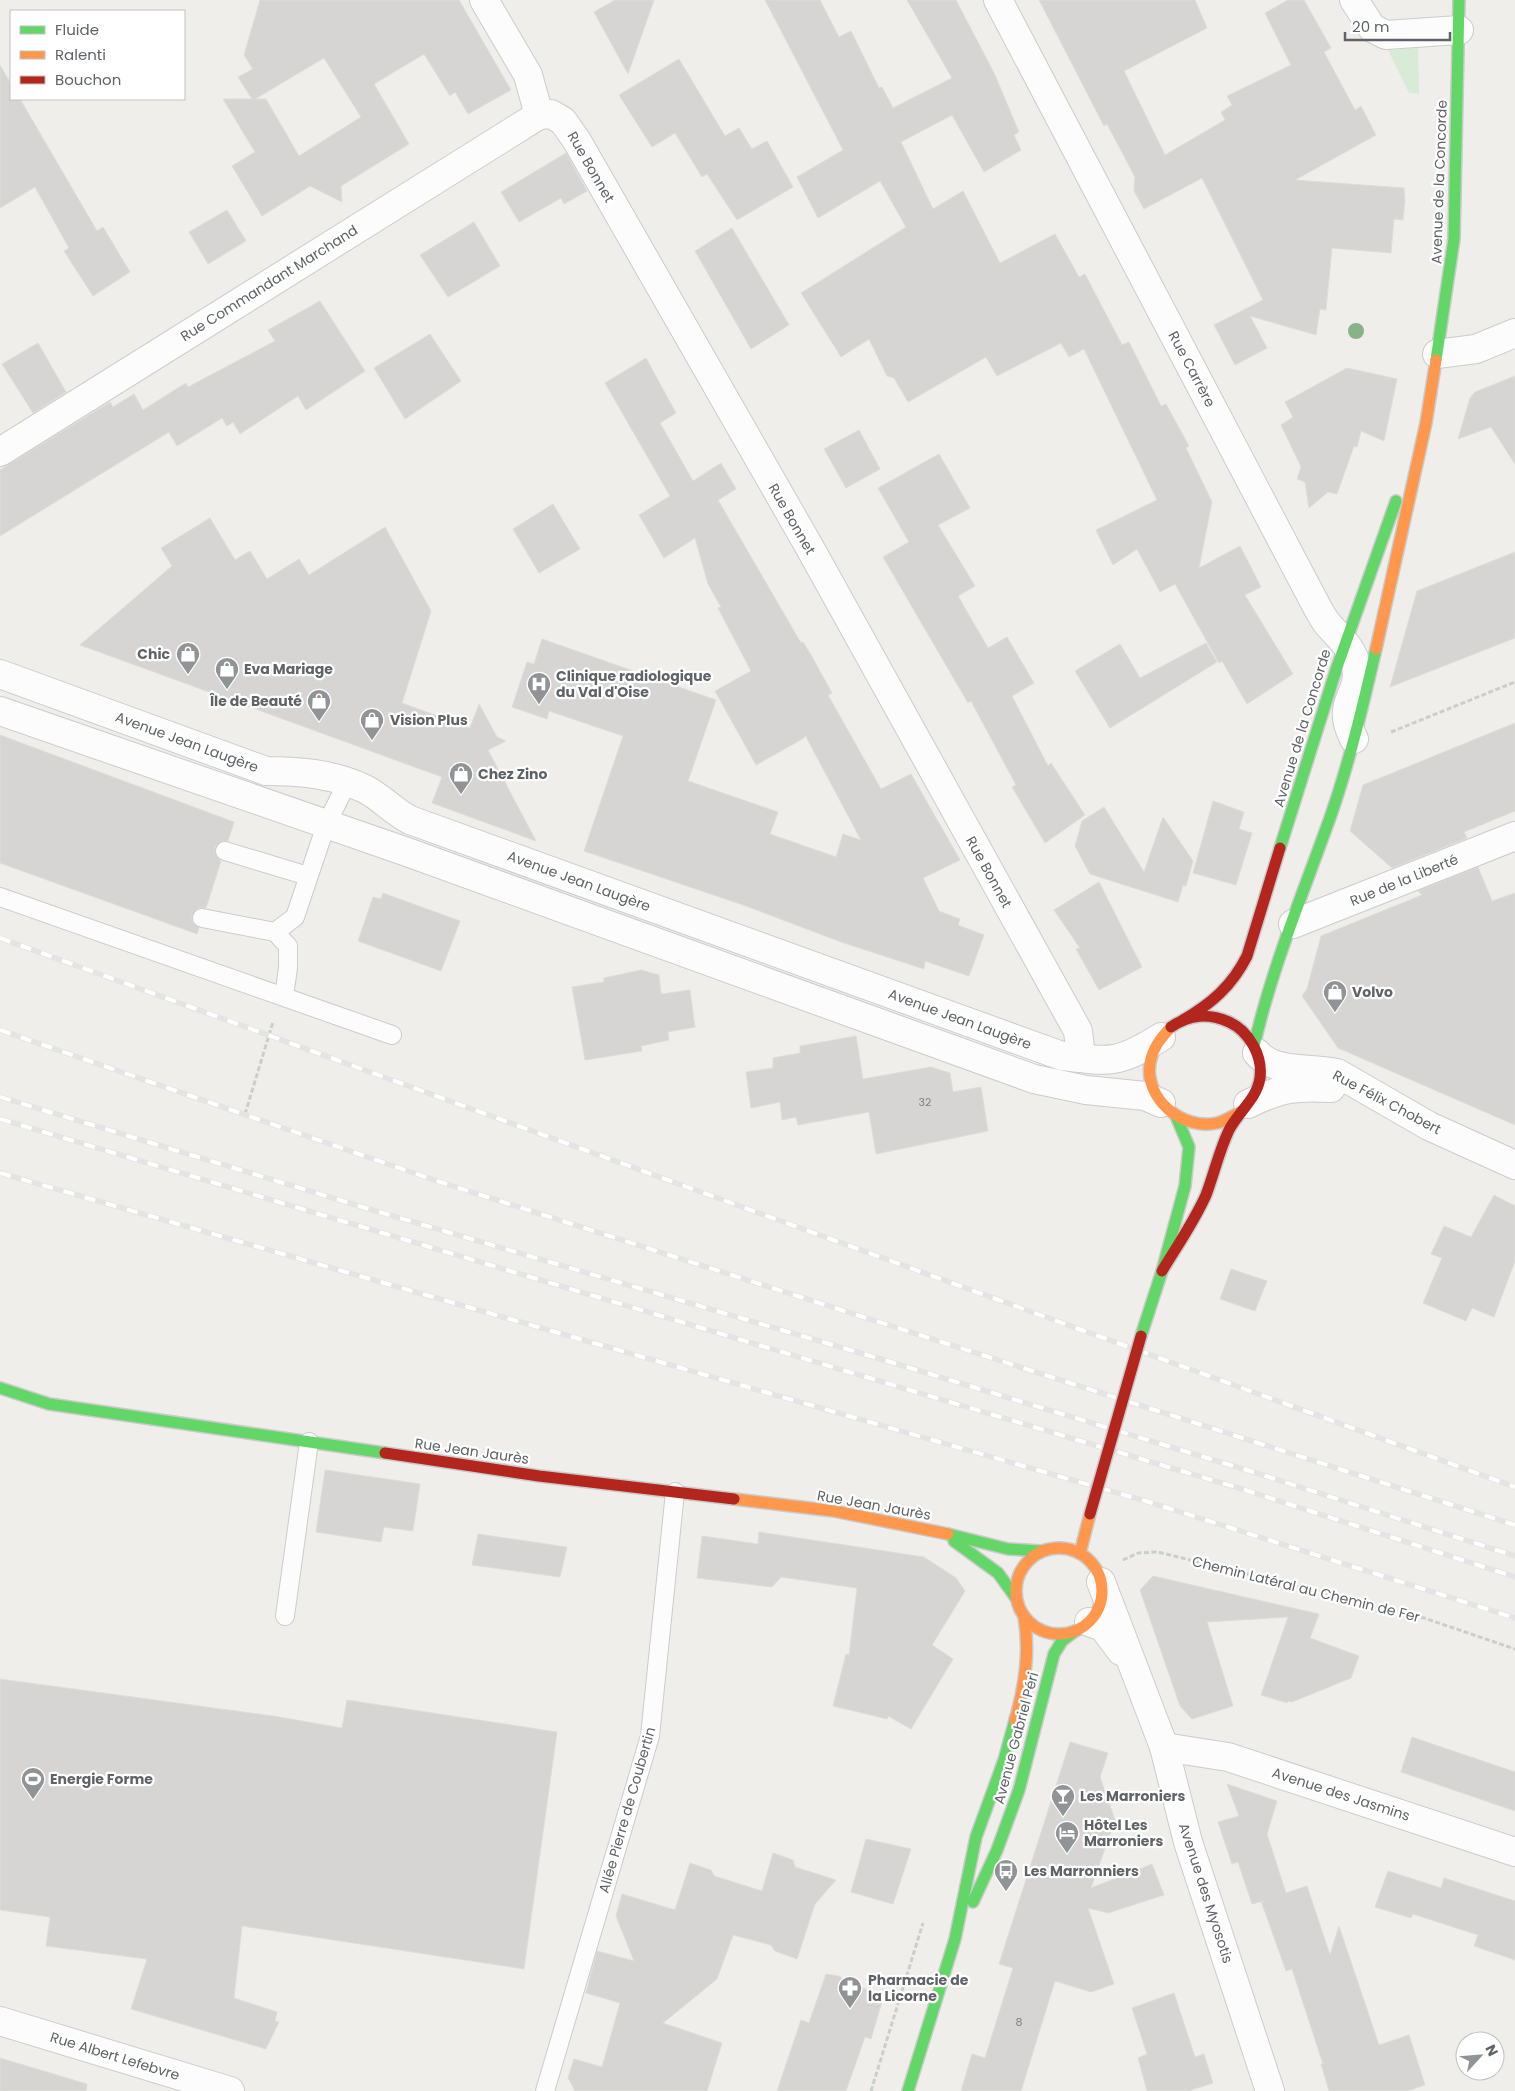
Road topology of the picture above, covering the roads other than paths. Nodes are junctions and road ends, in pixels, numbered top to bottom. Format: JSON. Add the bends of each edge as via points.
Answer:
{"nodes":[{"id":1,"x":484,"y":0,"type":"edge"},
{"id":2,"x":998,"y":0,"type":"edge"},
{"id":3,"x":1354,"y":0,"type":"edge"},
{"id":4,"x":1459,"y":0,"type":"edge"},
{"id":5,"x":1459,"y":30,"type":"junction"},
{"id":6,"x":539,"y":115,"type":"junction"},
{"id":7,"x":1515,"y":333,"type":"edge"},
{"id":8,"x":1437,"y":354,"type":"junction"},
{"id":9,"x":1426,"y":423,"type":"junction"},
{"id":10,"x":0,"y":452,"type":"edge"},
{"id":11,"x":1345,"y":643,"type":"junction"},
{"id":12,"x":0,"y":674,"type":"edge"},
{"id":13,"x":0,"y":711,"type":"edge"},
{"id":14,"x":1354,"y":739,"type":"junction"},
{"id":15,"x":347,"y":783,"type":"junction"},
{"id":16,"x":326,"y":825,"type":"junction"},
{"id":17,"x":1515,"y":836,"type":"edge"},
{"id":18,"x":225,"y":851,"type":"dead end"},
{"id":19,"x":308,"y":876,"type":"junction"},
{"id":20,"x":0,"y":897,"type":"edge"},
{"id":21,"x":202,"y":918,"type":"dead end"},
{"id":22,"x":1293,"y":924,"type":"junction"},
{"id":23,"x":275,"y":932,"type":"junction"},
{"id":24,"x":284,"y":996,"type":"junction"},
{"id":25,"x":1182,"y":1020,"type":"junction"},
{"id":26,"x":392,"y":1035,"type":"dead end"},
{"id":27,"x":1161,"y":1037,"type":"junction"},
{"id":28,"x":1255,"y":1049,"type":"junction"},
{"id":29,"x":1081,"y":1058,"type":"junction"},
{"id":30,"x":1245,"y":1107,"type":"junction"},
{"id":31,"x":1392,"y":1107,"type":"junction"},
{"id":32,"x":1169,"y":1109,"type":"junction"},
{"id":33,"x":1515,"y":1165,"type":"edge"},
{"id":34,"x":1162,"y":1271,"type":"junction"},
{"id":35,"x":0,"y":1388,"type":"edge"},
{"id":36,"x":309,"y":1442,"type":"junction"},
{"id":37,"x":675,"y":1492,"type":"junction"},
{"id":38,"x":942,"y":1533,"type":"junction"},
{"id":39,"x":1041,"y":1551,"type":"junction"},
{"id":40,"x":1080,"y":1553,"type":"junction"},
{"id":41,"x":1100,"y":1577,"type":"junction"},
{"id":42,"x":1016,"y":1598,"type":"junction"},
{"id":43,"x":285,"y":1616,"type":"dead end"},
{"id":44,"x":1024,"y":1616,"type":"junction"},
{"id":45,"x":1082,"y":1627,"type":"junction"},
{"id":46,"x":1132,"y":1667,"type":"junction"},
{"id":47,"x":1164,"y":1747,"type":"junction"},
{"id":48,"x":1515,"y":1852,"type":"edge"},
{"id":49,"x":955,"y":1939,"type":"junction"},
{"id":50,"x":0,"y":2021,"type":"edge"},
{"id":51,"x":230,"y":2091,"type":"edge"},
{"id":52,"x":545,"y":2091,"type":"edge"},
{"id":53,"x":908,"y":2091,"type":"edge"},
{"id":54,"x":1270,"y":2091,"type":"edge"}],
"edges":[{"from":1,"to":6,"type":"street","via":[[528,74]]},
{"from":2,"to":11,"type":"street","name":"Rue Carrère","via":[[1307,588],[1326,622]]},
{"from":3,"to":5,"type":"street","via":[[1372,28],[1386,35]]},
{"from":4,"to":5,"type":"main road","name":"Avenue de la Concorde"},
{"from":5,"to":8,"type":"main road","name":"Avenue de la Concorde","via":[[1454,239]]},
{"from":6,"to":10,"type":"street","name":"Rue Commandant Marchand"},
{"from":6,"to":29,"type":"street","name":"Rue Bonnet","via":[[551,114],[563,121],[577,141],[1078,1031]]},
{"from":7,"to":8,"type":"street","via":[[1476,349]]},
{"from":8,"to":9,"type":"main road","name":"Avenue de la Concorde"},
{"from":9,"to":11,"type":"main road","name":"Avenue de la Concorde","via":[[1367,576]]},
{"from":9,"to":14,"type":"main road","name":"Avenue de la Concorde"},
{"from":11,"to":14,"type":"street","name":"Rue Carrère","via":[[1357,667],[1345,716]]},
{"from":11,"to":25,"type":"main road","name":"Avenue de la Concorde","via":[[1241,971],[1222,994]]},
{"from":12,"to":15,"type":"street","name":"Avenue Jean Laugère","via":[[266,770],[301,771]]},
{"from":13,"to":16,"type":"street"},
{"from":14,"to":22,"type":"main road","name":"Avenue de la Concorde"},
{"from":15,"to":16,"type":"lane"},
{"from":15,"to":29,"type":"street","name":"Avenue Jean Laugère","via":[[365,790],[410,820],[1012,1039],[1062,1056]]},
{"from":16,"to":19,"type":"lane"},
{"from":16,"to":32,"type":"street","via":[[716,962],[1034,1079],[1086,1090],[1138,1095]]},
{"from":17,"to":22,"type":"street","name":"Rue de la Liberté"},
{"from":18,"to":19,"type":"lane"},
{"from":19,"to":23,"type":"lane","via":[[295,916]]},
{"from":20,"to":24,"type":"lane"},
{"from":21,"to":23,"type":"lane"},
{"from":22,"to":28,"type":"main road","name":"Avenue de la Concorde","via":[[1264,1002]]},
{"from":23,"to":24,"type":"lane","via":[[288,946]]},
{"from":24,"to":26,"type":"lane"},
{"from":25,"to":27,"type":"main road"},
{"from":25,"to":28,"type":"main road","via":[[1213,1015],[1226,1019],[1238,1026]]},
{"from":27,"to":29,"type":"street","name":"Avenue Jean Laugère","via":[[1121,1059]]},
{"from":27,"to":32,"type":"main road","via":[[1151,1061],[1150,1075],[1153,1088]]},
{"from":28,"to":30,"type":"main road","via":[[1260,1077],[1257,1089]]},
{"from":28,"to":31,"type":"street","name":"Rue Félix Chobert","via":[[1262,1059],[1279,1066],[1337,1073]]},
{"from":30,"to":31,"type":"street","via":[[1278,1090],[1322,1087],[1353,1091]]},
{"from":30,"to":32,"type":"main road","via":[[1224,1122],[1205,1125],[1191,1124]]},
{"from":30,"to":34,"type":"main road","via":[[1227,1133],[1202,1204]]},
{"from":31,"to":33,"type":"street","name":"Rue Félix Chobert"},
{"from":32,"to":34,"type":"main road","via":[[1189,1146],[1189,1157],[1185,1186]]},
{"from":34,"to":40,"type":"main road","bridge":true},
{"from":35,"to":36,"type":"main road","name":"Rue Jean Jaurès","via":[[49,1404]]},
{"from":36,"to":37,"type":"main road","name":"Rue Jean Jaurès","via":[[539,1476]]},
{"from":36,"to":43,"type":"lane"},
{"from":37,"to":38,"type":"main road","name":"Rue Jean Jaurès","via":[[834,1511]]},
{"from":37,"to":52,"type":"lane","name":"Allée Pierre de Coubertin","via":[[650,1736]]},
{"from":38,"to":39,"type":"main road","name":"Rue Jean Jaurès","via":[[1008,1549]]},
{"from":38,"to":42,"type":"main road","name":"Rue Jean Jaurès","via":[[988,1565],[1012,1588]]},
{"from":39,"to":40,"type":"main road","via":[[1068,1548]]},
{"from":39,"to":42,"type":"main road","via":[[1028,1560],[1020,1572]]},
{"from":40,"to":41,"type":"main road","via":[[1093,1564]]},
{"from":41,"to":45,"type":"main road","via":[[1100,1605]]},
{"from":41,"to":46,"type":"street","name":"Avenue des Myosotis"},
{"from":42,"to":44,"type":"main road"},
{"from":44,"to":45,"type":"main road","via":[[1035,1627],[1049,1633]]},
{"from":44,"to":49,"type":"main road","name":"Avenue Gabriel Péri","via":[[1028,1665],[1022,1696],[1004,1760],[976,1838]]},
{"from":45,"to":46,"type":"street","name":"Avenue des Myosotis","via":[[1103,1627]]},
{"from":45,"to":49,"type":"main road","name":"Avenue Gabriel Péri","via":[[1062,1641],[1054,1654],[1012,1813]]},
{"from":46,"to":47,"type":"street","name":"Avenue des Myosotis"},
{"from":47,"to":48,"type":"street","name":"Avenue des Jasmins","via":[[1228,1757]]},
{"from":47,"to":54,"type":"street","name":"Avenue des Myosotis","via":[[1188,1842]]},
{"from":49,"to":53,"type":"main road","name":"Avenue Gabriel Péri"},
{"from":50,"to":51,"type":"street","name":"Rue Albert Lefebvre"}]}
